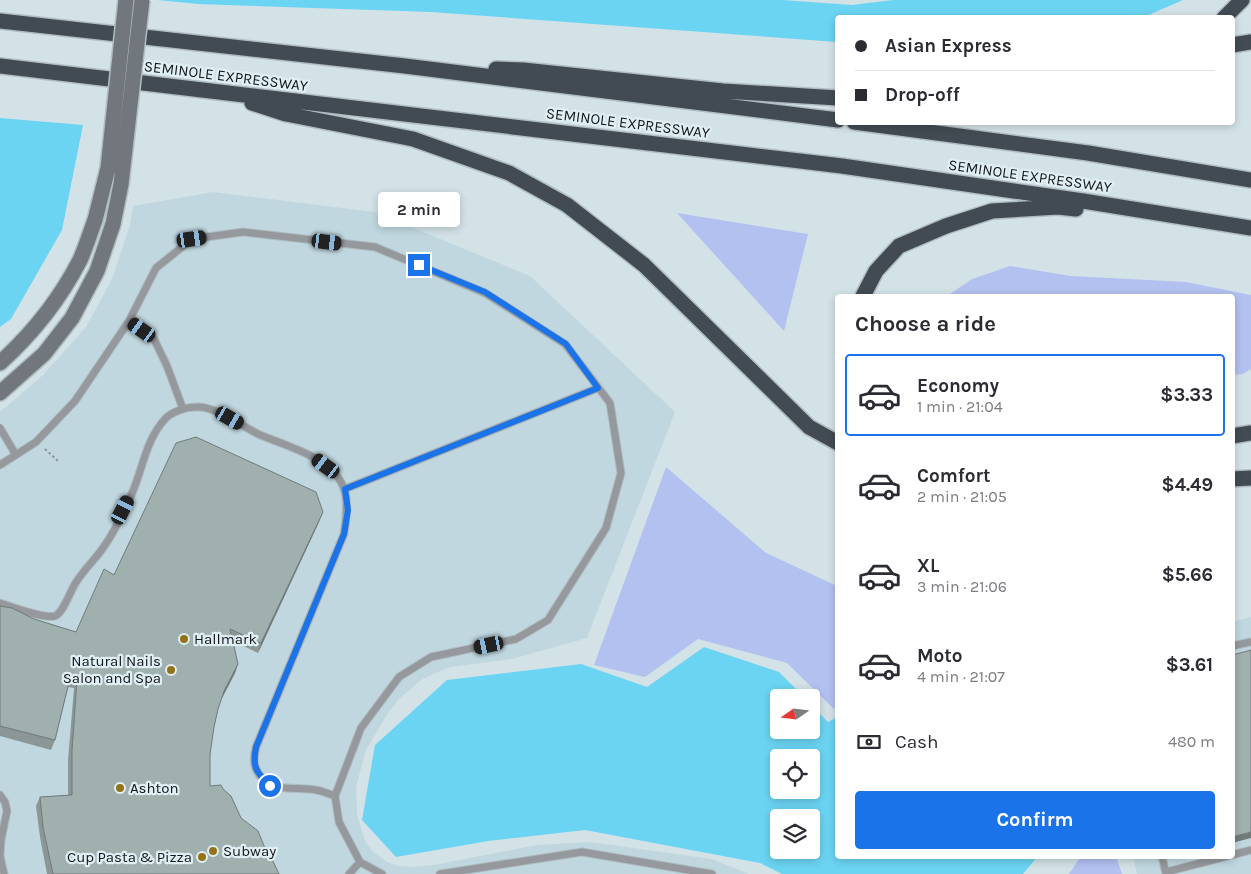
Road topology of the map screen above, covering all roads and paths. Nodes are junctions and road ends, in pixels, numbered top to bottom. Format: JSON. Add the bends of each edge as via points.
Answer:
{"nodes":[{"id":1,"x":126,"y":0,"type":"edge"},
{"id":2,"x":142,"y":0,"type":"edge"},
{"id":3,"x":1242,"y":0,"type":"edge"},
{"id":4,"x":1227,"y":15,"type":"edge"},
{"id":5,"x":0,"y":20,"type":"edge"},
{"id":6,"x":1251,"y":42,"type":"edge"},
{"id":7,"x":1235,"y":45,"type":"edge"},
{"id":8,"x":0,"y":66,"type":"edge"},
{"id":9,"x":405,"y":66,"type":"junction"},
{"id":10,"x":835,"y":98,"type":"edge"},
{"id":11,"x":289,"y":108,"type":"junction"},
{"id":12,"x":835,"y":120,"type":"edge"},
{"id":13,"x":877,"y":125,"type":"edge"},
{"id":14,"x":1251,"y":180,"type":"edge"},
{"id":15,"x":1208,"y":220,"type":"junction"},
{"id":16,"x":1251,"y":228,"type":"edge"},
{"id":17,"x":864,"y":294,"type":"edge"},
{"id":18,"x":129,"y":321,"type":"junction"},
{"id":19,"x":0,"y":363,"type":"edge"},
{"id":20,"x":598,"y":388,"type":"junction"},
{"id":21,"x":0,"y":393,"type":"edge"},
{"id":22,"x":183,"y":409,"type":"junction"},
{"id":23,"x":0,"y":428,"type":"edge"},
{"id":24,"x":1251,"y":433,"type":"edge"},
{"id":25,"x":1235,"y":436,"type":"edge"},
{"id":26,"x":835,"y":441,"type":"edge"},
{"id":27,"x":45,"y":450,"type":"dead end"},
{"id":28,"x":16,"y":455,"type":"junction"},
{"id":29,"x":58,"y":461,"type":"dead end"},
{"id":30,"x":0,"y":465,"type":"edge"},
{"id":31,"x":1251,"y":478,"type":"edge"},
{"id":32,"x":1235,"y":479,"type":"edge"},
{"id":33,"x":345,"y":489,"type":"junction"},
{"id":34,"x":0,"y":603,"type":"edge"},
{"id":35,"x":1251,"y":642,"type":"edge"},
{"id":36,"x":1235,"y":645,"type":"edge"},
{"id":37,"x":0,"y":795,"type":"edge"},
{"id":38,"x":335,"y":796,"type":"junction"},
{"id":39,"x":1251,"y":850,"type":"edge"},
{"id":40,"x":1235,"y":854,"type":"edge"},
{"id":41,"x":1163,"y":859,"type":"edge"},
{"id":42,"x":1217,"y":859,"type":"edge"},
{"id":43,"x":360,"y":862,"type":"junction"},
{"id":44,"x":667,"y":866,"type":"junction"},
{"id":45,"x":1166,"y":873,"type":"edge"},
{"id":46,"x":4,"y":874,"type":"edge"},
{"id":47,"x":349,"y":874,"type":"edge"},
{"id":48,"x":382,"y":874,"type":"edge"},
{"id":49,"x":440,"y":874,"type":"edge"},
{"id":50,"x":663,"y":874,"type":"edge"},
{"id":51,"x":712,"y":874,"type":"edge"}],
"edges":[{"from":1,"to":19,"type":"street","bridge":true,"via":[[108,168],[95,220],[80,260],[52,306]]},
{"from":2,"to":21,"type":"street","bridge":true,"via":[[121,184],[113,224],[97,270],[72,318],[44,354]]},
{"from":3,"to":4,"type":"highway"},
{"from":5,"to":9,"type":"highway","name":"SEMINOLE EXPRESSWAY"},
{"from":6,"to":7,"type":"highway"},
{"from":8,"to":11,"type":"highway","name":"SEMINOLE EXPRESSWAY","via":[[218,93]]},
{"from":9,"to":10,"type":"highway","via":[[522,70],[723,91]]},
{"from":9,"to":12,"type":"highway","name":"SEMINOLE EXPRESSWAY"},
{"from":11,"to":15,"type":"highway","name":"SEMINOLE EXPRESSWAY","via":[[842,166]]},
{"from":11,"to":26,"type":"highway","via":[[414,140],[509,173],[567,205],[644,265],[809,427]]},
{"from":13,"to":14,"type":"highway","name":"SEMINOLE EXPRESSWAY","via":[[1088,153]]},
{"from":15,"to":16,"type":"highway","name":"SEMINOLE EXPRESSWAY"},
{"from":15,"to":17,"type":"highway","via":[[1058,207],[992,211],[899,246],[876,271]]},
{"from":18,"to":20,"type":"lane","via":[[156,268],[192,239],[243,232],[374,247],[485,292],[566,344]]},
{"from":18,"to":22,"type":"lane","via":[[154,339]]},
{"from":18,"to":28,"type":"lane","via":[[75,401],[36,442]]},
{"from":20,"to":33,"type":"lane"},
{"from":20,"to":38,"type":"lane","via":[[610,403],[621,473],[606,528],[548,620],[516,639],[431,657],[399,678],[361,728]]},
{"from":22,"to":33,"type":"lane","via":[[198,407],[225,415],[254,432],[317,460],[336,474]]},
{"from":22,"to":34,"type":"lane","via":[[166,418],[151,439],[133,491],[105,545],[80,576],[62,611],[55,616],[43,615]]},
{"from":23,"to":28,"type":"lane"},
{"from":24,"to":25,"type":"highway"},
{"from":27,"to":29,"type":"path"},
{"from":28,"to":30,"type":"lane"},
{"from":31,"to":32,"type":"highway"},
{"from":33,"to":38,"type":"lane","via":[[348,510],[344,534],[253,760],[257,773],[270,786],[316,790]]},
{"from":35,"to":36,"type":"lane"},
{"from":37,"to":46,"type":"lane","via":[[7,811],[0,856]]},
{"from":38,"to":43,"type":"lane","via":[[339,822]]},
{"from":39,"to":40,"type":"lane"},
{"from":41,"to":45,"type":"lane"},
{"from":42,"to":45,"type":"lane"},
{"from":43,"to":47,"type":"lane"},
{"from":43,"to":48,"type":"lane"},
{"from":44,"to":49,"type":"lane","via":[[582,852]]},
{"from":44,"to":50,"type":"lane"},
{"from":44,"to":51,"type":"lane"}]}
